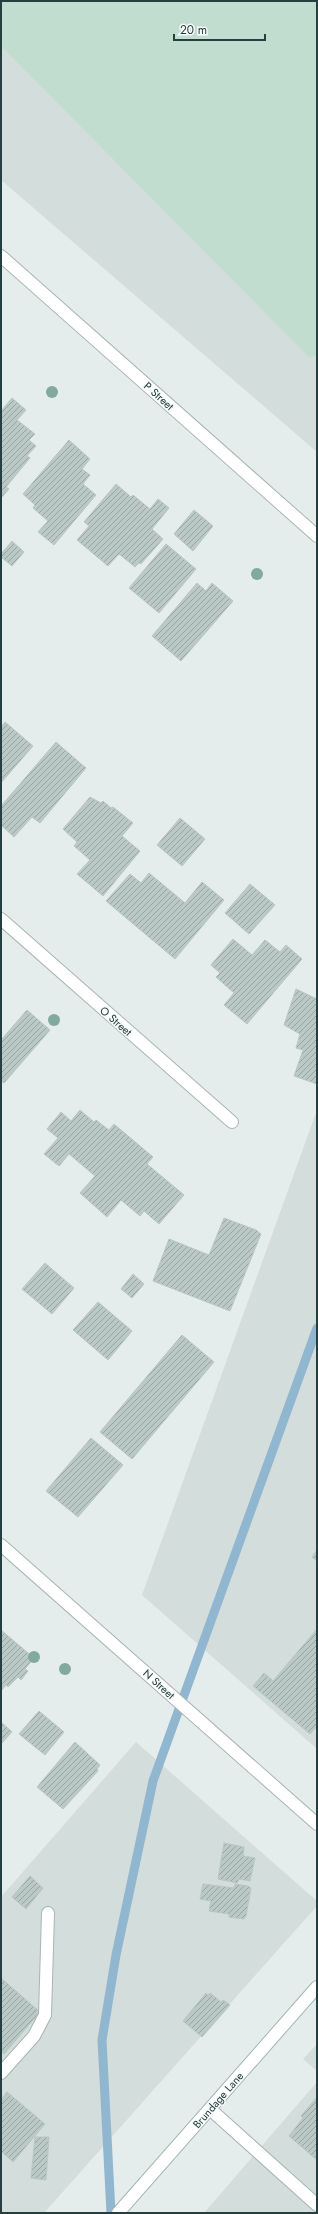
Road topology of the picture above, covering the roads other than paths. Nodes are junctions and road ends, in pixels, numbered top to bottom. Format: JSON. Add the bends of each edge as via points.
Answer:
{"nodes":[{"id":1,"x":1,"y":256,"type":"edge"},
{"id":2,"x":317,"y":536,"type":"edge"},
{"id":3,"x":1,"y":919,"type":"edge"},
{"id":4,"x":232,"y":1122,"type":"dead end"},
{"id":5,"x":1,"y":1545,"type":"edge"},
{"id":6,"x":317,"y":1824,"type":"edge"},
{"id":7,"x":48,"y":1914,"type":"dead end"},
{"id":8,"x":317,"y":1987,"type":"edge"},
{"id":9,"x":1,"y":2072,"type":"edge"},
{"id":10,"x":210,"y":2109,"type":"junction"},
{"id":11,"x":317,"y":2205,"type":"edge"},
{"id":12,"x":118,"y":2213,"type":"edge"}],
"edges":[{"from":1,"to":2,"type":"street","name":"P Street"},
{"from":3,"to":4,"type":"street","name":"O Street"},
{"from":5,"to":6,"type":"street","name":"N Street"},
{"from":7,"to":9,"type":"street","via":[[45,2016],[34,2036]]},
{"from":8,"to":10,"type":"street","name":"Brundage Lane"},
{"from":10,"to":11,"type":"street"},
{"from":10,"to":12,"type":"street","name":"Brundage Lane"}]}
